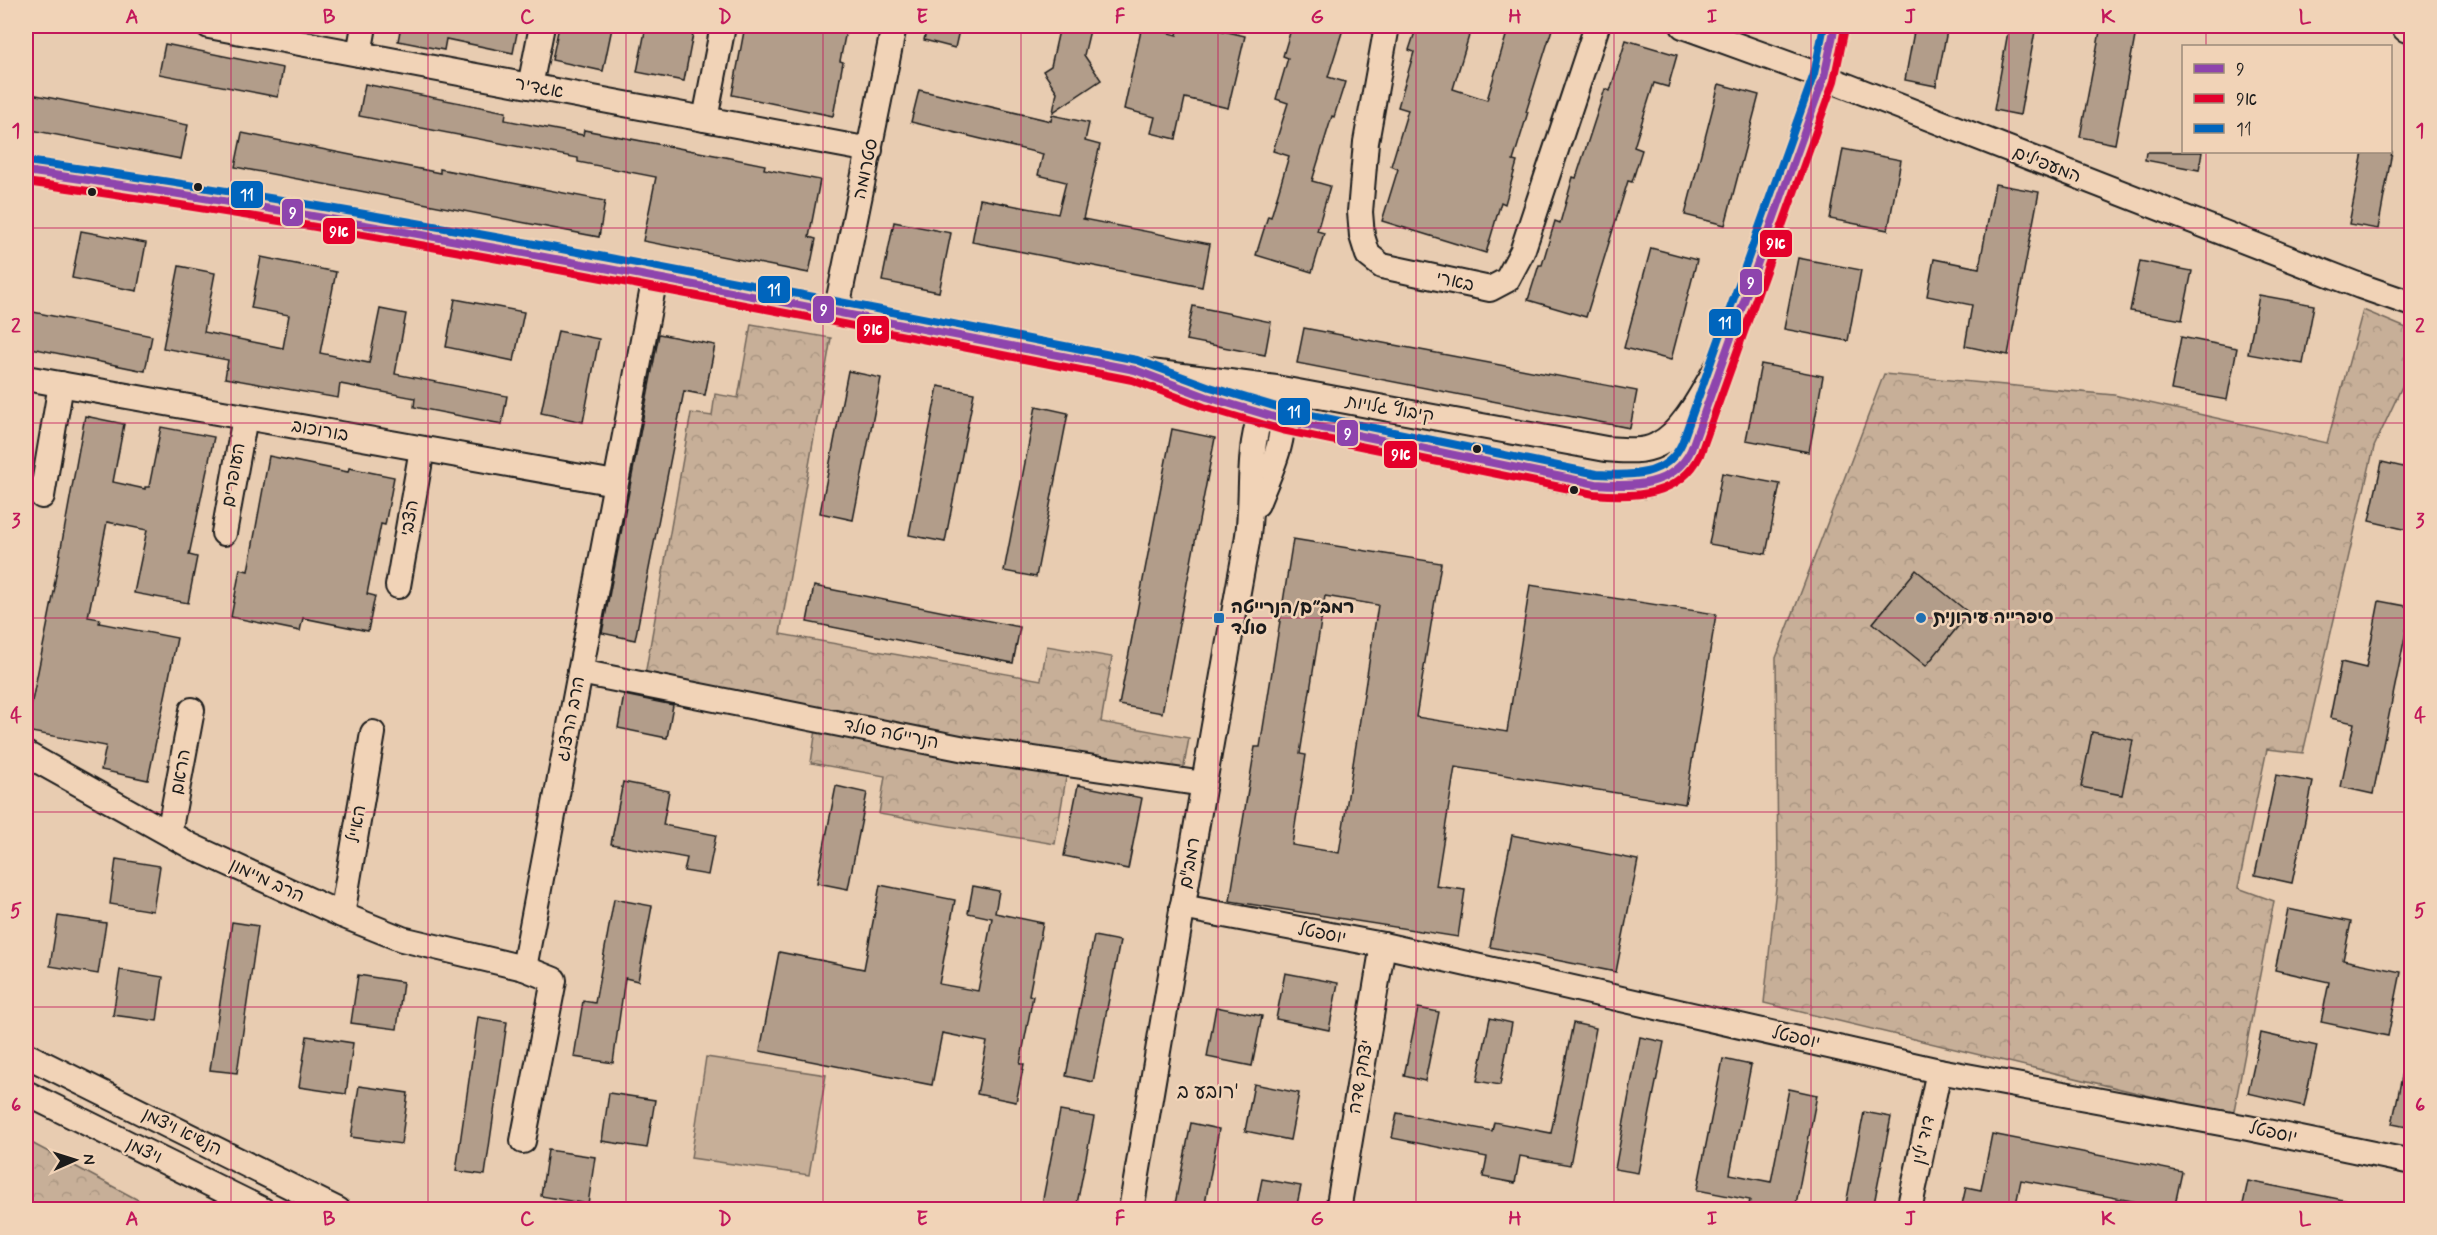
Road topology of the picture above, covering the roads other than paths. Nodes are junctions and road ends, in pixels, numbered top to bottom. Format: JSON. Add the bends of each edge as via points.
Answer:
{"nodes":[{"id":1,"x":209,"y":26,"type":"edge"},
{"id":2,"x":364,"y":26,"type":"edge"},
{"id":3,"x":542,"y":26,"type":"edge"},
{"id":4,"x":723,"y":26,"type":"edge"},
{"id":5,"x":894,"y":26,"type":"edge"},
{"id":6,"x":1387,"y":26,"type":"edge"},
{"id":7,"x":1597,"y":26,"type":"edge"},
{"id":8,"x":1683,"y":26,"type":"edge"},
{"id":9,"x":1835,"y":26,"type":"edge"},
{"id":10,"x":1850,"y":26,"type":"edge"},
{"id":11,"x":359,"y":54,"type":"junction"},
{"id":12,"x":1824,"y":77,"type":"junction"},
{"id":13,"x":530,"y":86,"type":"junction"},
{"id":14,"x":705,"y":119,"type":"junction"},
{"id":15,"x":870,"y":150,"type":"junction"},
{"id":16,"x":26,"y":171,"type":"edge"},
{"id":17,"x":655,"y":277,"type":"junction"},
{"id":18,"x":2412,"y":304,"type":"edge"},
{"id":19,"x":836,"y":313,"type":"junction"},
{"id":20,"x":1722,"y":359,"type":"junction"},
{"id":21,"x":1135,"y":370,"type":"junction"},
{"id":22,"x":26,"y":378,"type":"edge"},
{"id":23,"x":61,"y":384,"type":"junction"},
{"id":24,"x":1276,"y":388,"type":"junction"},
{"id":25,"x":1260,"y":413,"type":"junction"},
{"id":26,"x":245,"y":417,"type":"junction"},
{"id":27,"x":1284,"y":420,"type":"junction"},
{"id":28,"x":422,"y":449,"type":"junction"},
{"id":29,"x":615,"y":483,"type":"junction"},
{"id":30,"x":42,"y":496,"type":"dead end"},
{"id":31,"x":1251,"y":518,"type":"junction"},
{"id":32,"x":224,"y":533,"type":"dead end"},
{"id":33,"x":398,"y":586,"type":"dead end"},
{"id":34,"x":580,"y":672,"type":"junction"},
{"id":35,"x":192,"y":710,"type":"dead end"},
{"id":36,"x":373,"y":733,"type":"dead end"},
{"id":37,"x":26,"y":754,"type":"edge"},
{"id":38,"x":1203,"y":784,"type":"junction"},
{"id":39,"x":169,"y":833,"type":"junction"},
{"id":40,"x":1182,"y":907,"type":"junction"},
{"id":41,"x":342,"y":915,"type":"junction"},
{"id":42,"x":1383,"y":945,"type":"junction"},
{"id":43,"x":524,"y":968,"type":"junction"},
{"id":44,"x":26,"y":1055,"type":"edge"},
{"id":45,"x":1939,"y":1071,"type":"junction"},
{"id":46,"x":26,"y":1094,"type":"edge"},
{"id":47,"x":523,"y":1141,"type":"dead end"},
{"id":48,"x":2412,"y":1162,"type":"edge"},
{"id":49,"x":263,"y":1209,"type":"edge"},
{"id":50,"x":338,"y":1209,"type":"edge"},
{"id":51,"x":1131,"y":1209,"type":"edge"},
{"id":52,"x":1338,"y":1209,"type":"edge"},
{"id":53,"x":1909,"y":1209,"type":"edge"}],
"edges":[{"from":1,"to":11,"type":"street","name":"אגדיר"},
{"from":2,"to":11,"type":"street"},
{"from":3,"to":13,"type":"street"},
{"from":4,"to":14,"type":"street"},
{"from":5,"to":15,"type":"street","name":"סטרומה"},
{"from":6,"to":7,"type":"street","name":"בארי","via":[[1365,142],[1360,212],[1368,255],[1382,266],[1490,289],[1507,280],[1522,252]]},
{"from":8,"to":12,"type":"street","name":"המעפילים"},
{"from":9,"to":12,"type":"street"},
{"from":10,"to":12,"type":"street"},
{"from":11,"to":13,"type":"street","name":"אגדיר"},
{"from":12,"to":18,"type":"street","name":"המעפילים"},
{"from":12,"to":20,"type":"street"},
{"from":13,"to":14,"type":"street","name":"אגדיר"},
{"from":14,"to":15,"type":"street","name":"אגדיר"},
{"from":15,"to":19,"type":"street","name":"סטרומה"},
{"from":16,"to":17,"type":"street","name":"קיבוץ גלויות","via":[[181,193]]},
{"from":17,"to":19,"type":"street","name":"קיבוץ גלויות"},
{"from":17,"to":29,"type":"street","name":"הרב הרצוג"},
{"from":19,"to":21,"type":"street","name":"קיבוץ גלויות"},
{"from":20,"to":24,"type":"street","name":"קיבוץ גלויות","via":[[1672,436],[1645,449],[1606,449]]},
{"from":20,"to":27,"type":"street","name":"קיבוץ גלויות","via":[[1683,463],[1668,476],[1635,487],[1596,484]]},
{"from":21,"to":24,"type":"street","name":"קיבוץ גלויות"},
{"from":21,"to":25,"type":"street","name":"קיבוץ גלויות"},
{"from":22,"to":23,"type":"street","name":"בורוכוב"},
{"from":23,"to":26,"type":"street","name":"בורוכוב"},
{"from":23,"to":30,"type":"street"},
{"from":24,"to":25,"type":"street","name":"רמב\"ם"},
{"from":24,"to":27,"type":"street","name":"רמב\"ם"},
{"from":25,"to":27,"type":"street","name":"קיבוץ גלויות"},
{"from":25,"to":31,"type":"street","name":"רמב\"ם","via":[[1251,474]]},
{"from":26,"to":28,"type":"street","name":"בורוכוב"},
{"from":26,"to":32,"type":"street","name":"העופרים"},
{"from":27,"to":31,"type":"street","name":"רמב\"ם"},
{"from":28,"to":29,"type":"street","name":"בורוכוב"},
{"from":28,"to":33,"type":"street","name":"הצבי"},
{"from":29,"to":34,"type":"street","name":"הרב הרצוג"},
{"from":31,"to":38,"type":"street","name":"רמב\"ם"},
{"from":34,"to":38,"type":"street","name":"הנרייטה סולד","via":[[965,749]]},
{"from":34,"to":43,"type":"street","name":"הרב הרצוג"},
{"from":35,"to":39,"type":"street","name":"הראם"},
{"from":36,"to":41,"type":"street","name":"האייל"},
{"from":37,"to":39,"type":"street","name":"הרב מיימון"},
{"from":38,"to":40,"type":"street","name":"רמב\"ם"},
{"from":39,"to":41,"type":"street","name":"הרב מיימון"},
{"from":40,"to":42,"type":"street","name":"יוספטל"},
{"from":40,"to":51,"type":"street","name":"רמב\"ם"},
{"from":41,"to":43,"type":"street","name":"הרב מיימון","via":[[402,939]]},
{"from":42,"to":45,"type":"street","name":"יוספטל"},
{"from":42,"to":52,"type":"street","name":"יצחק שדה"},
{"from":43,"to":47,"type":"street","via":[[554,980]]},
{"from":44,"to":50,"type":"street","name":"הנשיא ויצמן"},
{"from":45,"to":48,"type":"street","name":"יוספטל"},
{"from":45,"to":53,"type":"street","name":"דוד ילין"},
{"from":46,"to":49,"type":"street","name":"ויצמן"}]}
